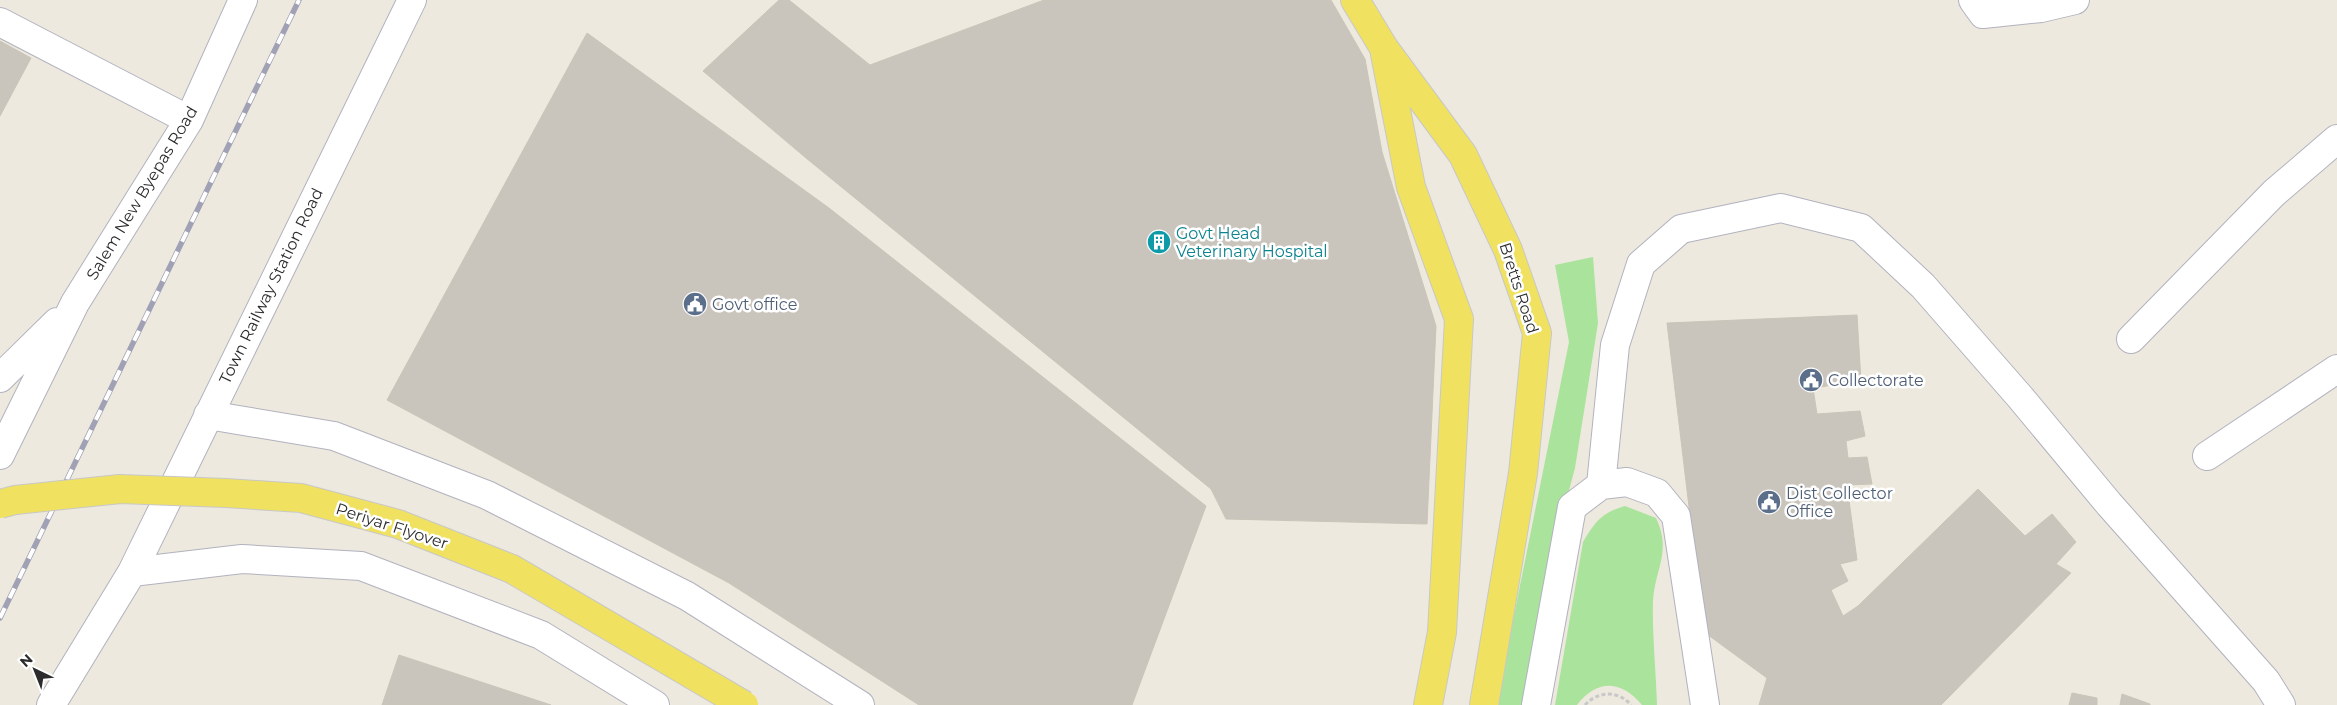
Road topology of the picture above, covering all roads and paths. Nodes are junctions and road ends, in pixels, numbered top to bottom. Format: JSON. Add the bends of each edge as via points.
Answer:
{"nodes":[{"id":1,"x":243,"y":0,"type":"edge"},
{"id":2,"x":412,"y":0,"type":"edge"},
{"id":3,"x":1355,"y":0,"type":"edge"},
{"id":4,"x":1973,"y":0,"type":"edge"},
{"id":5,"x":2075,"y":0,"type":"edge"},
{"id":6,"x":0,"y":22,"type":"edge"},
{"id":7,"x":1384,"y":48,"type":"junction"},
{"id":8,"x":189,"y":120,"type":"junction"},
{"id":9,"x":2337,"y":139,"type":"edge"},
{"id":10,"x":75,"y":302,"type":"junction"},
{"id":11,"x":2131,"y":339,"type":"dead end"},
{"id":12,"x":2337,"y":368,"type":"edge"},
{"id":13,"x":0,"y":378,"type":"edge"},
{"id":14,"x":208,"y":415,"type":"junction"},
{"id":15,"x":0,"y":456,"type":"edge"},
{"id":16,"x":2207,"y":456,"type":"dead end"},
{"id":17,"x":1601,"y":484,"type":"junction"},
{"id":18,"x":0,"y":504,"type":"edge"},
{"id":19,"x":132,"y":572,"type":"junction"},
{"id":20,"x":51,"y":705,"type":"edge"},
{"id":21,"x":654,"y":705,"type":"edge"},
{"id":22,"x":744,"y":705,"type":"edge"},
{"id":23,"x":860,"y":705,"type":"edge"},
{"id":24,"x":1428,"y":705,"type":"edge"},
{"id":25,"x":1484,"y":705,"type":"edge"},
{"id":26,"x":1536,"y":705,"type":"edge"},
{"id":27,"x":1585,"y":705,"type":"edge"},
{"id":28,"x":1631,"y":705,"type":"edge"},
{"id":29,"x":1705,"y":705,"type":"edge"},
{"id":30,"x":2281,"y":705,"type":"edge"}],
"edges":[{"from":1,"to":8,"type":"street","name":"Salem New Byepas Road"},
{"from":2,"to":14,"type":"street","name":"Town Railway Station Road"},
{"from":3,"to":7,"type":"main road","name":"Bretts Road"},
{"from":4,"to":5,"type":"street","via":[[1983,14],[2041,8]]},
{"from":6,"to":8,"type":"street"},
{"from":7,"to":24,"type":"main road","via":[[1410,187],[1459,319],[1442,632]]},
{"from":7,"to":25,"type":"main road","name":"Bretts Road","via":[[1462,155],[1508,250],[1537,333],[1523,473]]},
{"from":8,"to":10,"type":"street","name":"Salem New Byepas Road"},
{"from":9,"to":11,"type":"street","via":[[2274,194]]},
{"from":10,"to":13,"type":"street"},
{"from":10,"to":15,"type":"street"},
{"from":12,"to":16,"type":"street"},
{"from":14,"to":19,"type":"street","name":"Town Railway Station Road"},
{"from":14,"to":23,"type":"street","via":[[334,436],[487,495],[687,596]]},
{"from":17,"to":26,"type":"street","via":[[1572,506]]},
{"from":17,"to":29,"type":"street","via":[[1627,482],[1657,493],[1676,516]]},
{"from":17,"to":30,"type":"street","via":[[1615,345],[1641,264],[1682,229],[1781,208],[1861,228],[1942,308],[2266,681]]},
{"from":18,"to":22,"type":"main road","name":"Periyar Flyover","bridge":true,"via":[[120,489],[226,493],[301,498],[398,524],[512,569]]},
{"from":19,"to":20,"type":"street","name":"Town Railway Station Road"},
{"from":19,"to":21,"type":"street","via":[[242,559],[361,566],[541,635]]},
{"from":27,"to":28,"type":"path","via":[[1593,698],[1612,694]]}]}
